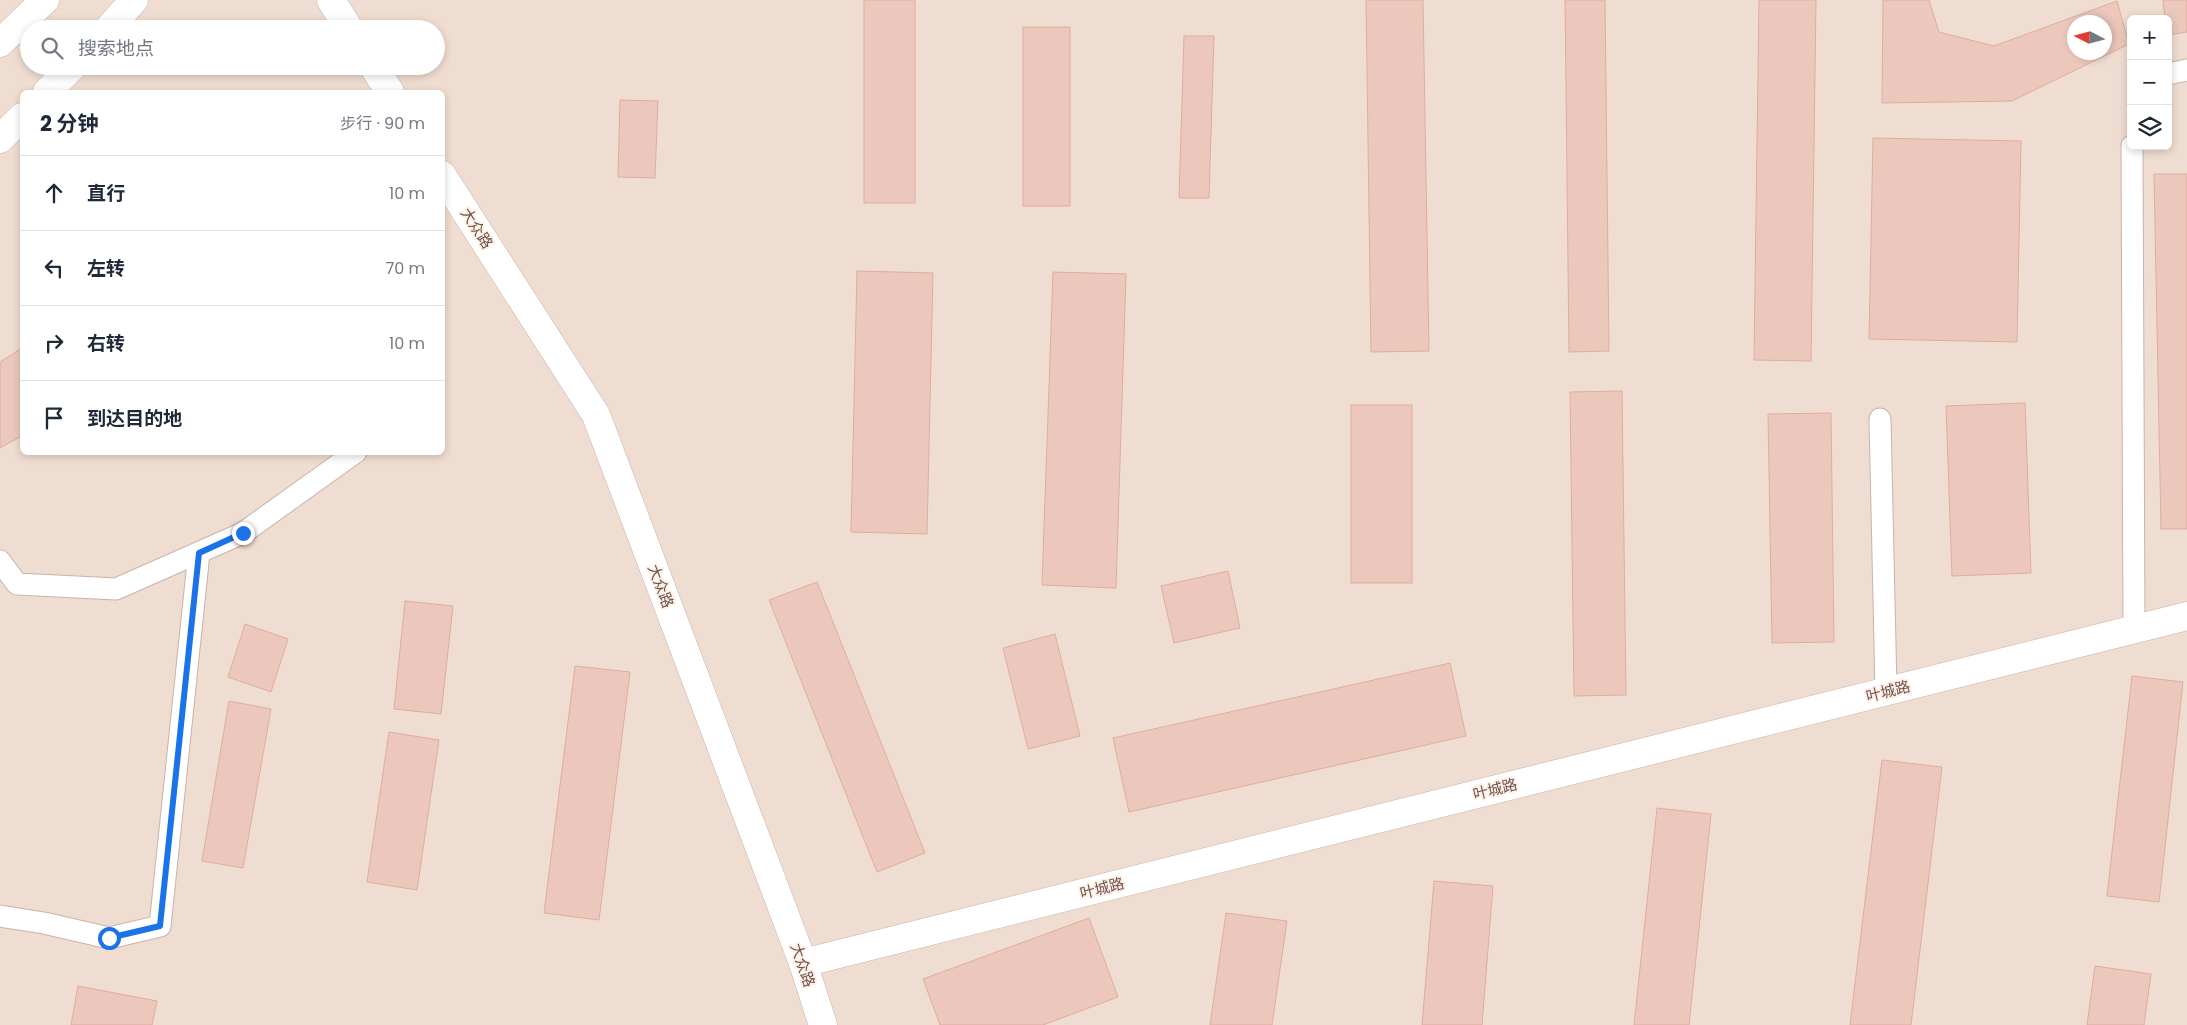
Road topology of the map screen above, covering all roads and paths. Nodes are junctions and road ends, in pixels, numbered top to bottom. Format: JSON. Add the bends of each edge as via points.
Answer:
{"nodes":[{"id":1,"x":45,"y":0,"type":"edge"},
{"id":2,"x":134,"y":0,"type":"edge"},
{"id":3,"x":331,"y":0,"type":"edge"},
{"id":4,"x":24,"y":20,"type":"edge"},
{"id":5,"x":116,"y":20,"type":"edge"},
{"id":6,"x":343,"y":20,"type":"edge"},
{"id":7,"x":20,"y":24,"type":"edge"},
{"id":8,"x":0,"y":43,"type":"edge"},
{"id":9,"x":2187,"y":70,"type":"edge"},
{"id":10,"x":2172,"y":73,"type":"edge"},
{"id":11,"x":64,"y":75,"type":"edge"},
{"id":12,"x":379,"y":75,"type":"edge"},
{"id":13,"x":49,"y":90,"type":"edge"},
{"id":14,"x":389,"y":90,"type":"edge"},
{"id":15,"x":20,"y":119,"type":"edge"},
{"id":16,"x":0,"y":139,"type":"edge"},
{"id":17,"x":2132,"y":150,"type":"edge"},
{"id":18,"x":445,"y":180,"type":"edge"},
{"id":19,"x":1880,"y":419,"type":"dead end"},
{"id":20,"x":352,"y":455,"type":"edge"},
{"id":21,"x":199,"y":553,"type":"junction"},
{"id":22,"x":0,"y":561,"type":"edge"},
{"id":23,"x":2187,"y":616,"type":"edge"},
{"id":24,"x":2134,"y":629,"type":"junction"},
{"id":25,"x":1886,"y":691,"type":"junction"},
{"id":26,"x":0,"y":916,"type":"edge"},
{"id":27,"x":803,"y":963,"type":"junction"},
{"id":28,"x":823,"y":1025,"type":"edge"}],
"edges":[{"from":1,"to":4,"type":"street"},
{"from":2,"to":5,"type":"street"},
{"from":3,"to":6,"type":"street"},
{"from":7,"to":8,"type":"street"},
{"from":9,"to":10,"type":"lane"},
{"from":11,"to":13,"type":"street"},
{"from":12,"to":14,"type":"street"},
{"from":15,"to":16,"type":"street"},
{"from":17,"to":24,"type":"lane"},
{"from":18,"to":27,"type":"street","name":"大众路","via":[[596,415]]},
{"from":19,"to":25,"type":"lane"},
{"from":20,"to":21,"type":"lane","via":[[243,533]]},
{"from":21,"to":22,"type":"lane","via":[[116,590],[17,584]]},
{"from":21,"to":26,"type":"lane","via":[[160,926],[109,938]]},
{"from":23,"to":24,"type":"street","name":"叶城路"},
{"from":24,"to":25,"type":"street","name":"叶城路"},
{"from":25,"to":27,"type":"street","name":"叶城路"},
{"from":27,"to":28,"type":"street","name":"大众路"}]}
